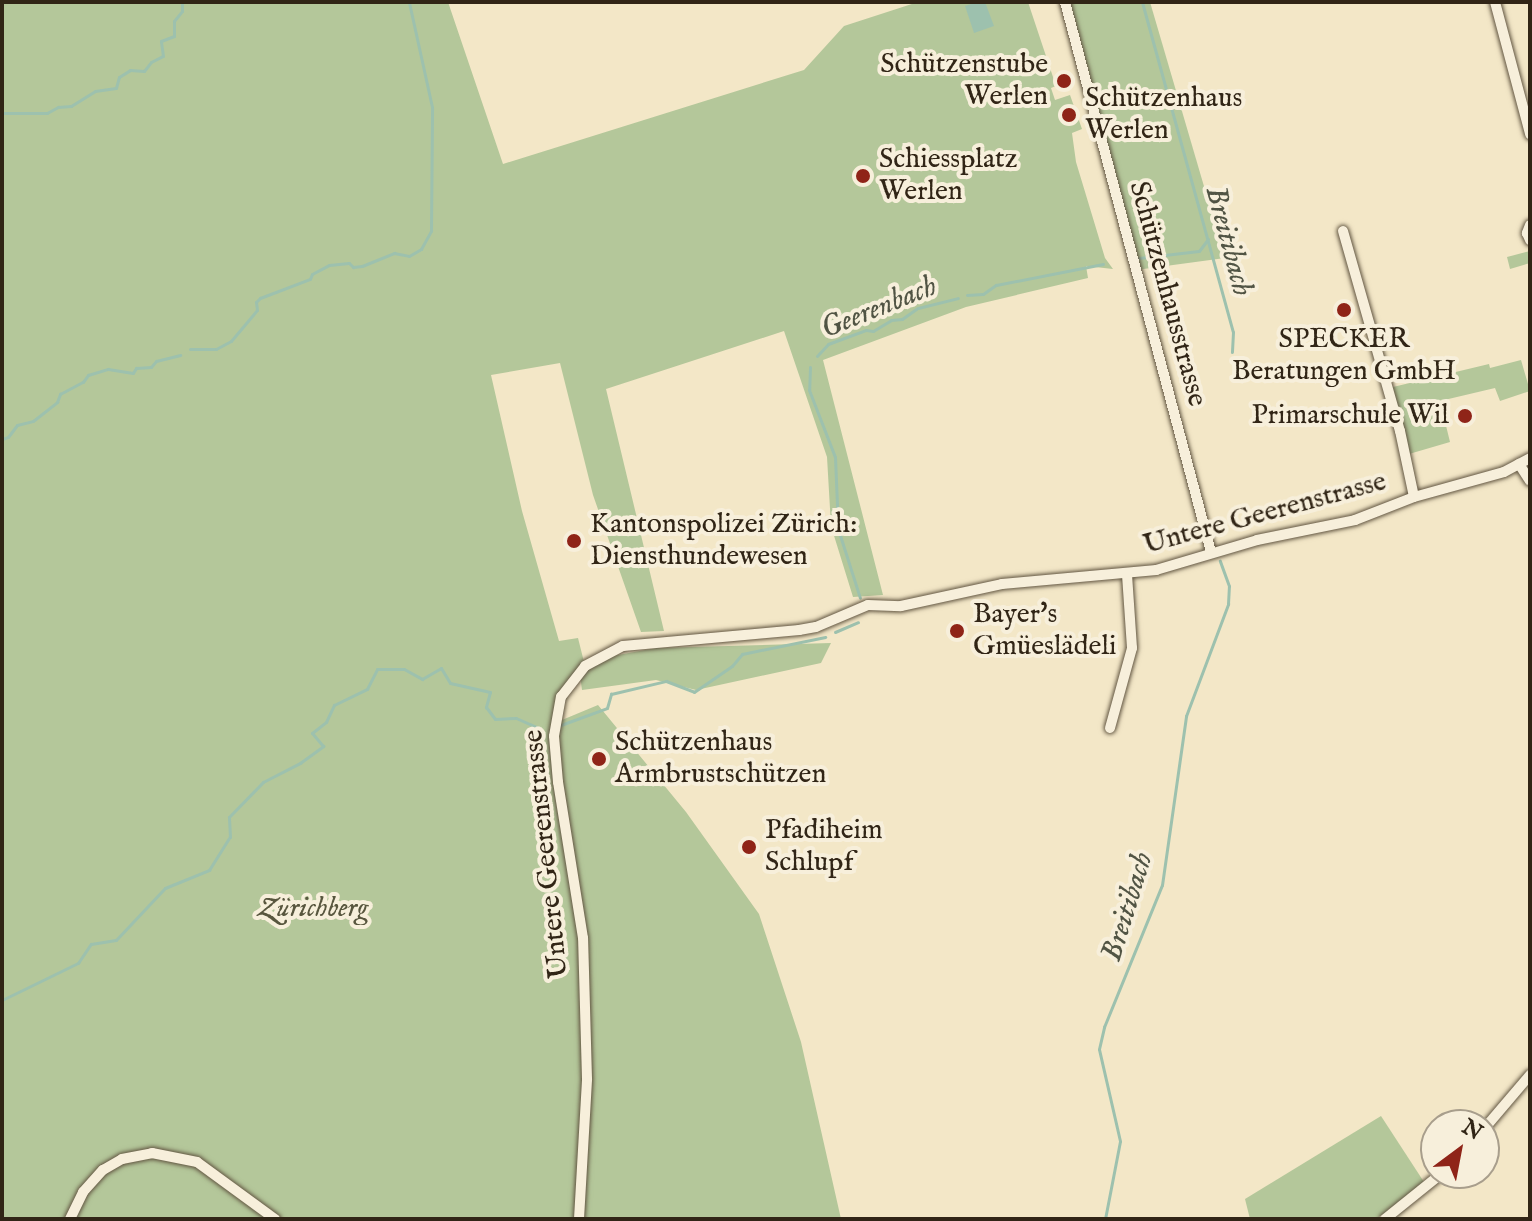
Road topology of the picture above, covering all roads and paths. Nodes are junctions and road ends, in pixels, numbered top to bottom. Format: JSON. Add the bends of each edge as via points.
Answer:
{"nodes":[{"id":1,"x":1065,"y":2,"type":"edge"},
{"id":2,"x":1495,"y":2,"type":"edge"},
{"id":3,"x":1530,"y":134,"type":"edge"},
{"id":4,"x":1530,"y":225,"type":"edge"},
{"id":5,"x":1343,"y":231,"type":"dead end"},
{"id":6,"x":1530,"y":240,"type":"edge"},
{"id":7,"x":1530,"y":458,"type":"edge"},
{"id":8,"x":1519,"y":464,"type":"junction"},
{"id":9,"x":1530,"y":481,"type":"edge"},
{"id":10,"x":1414,"y":497,"type":"junction"},
{"id":11,"x":1211,"y":552,"type":"junction"},
{"id":12,"x":1127,"y":574,"type":"junction"},
{"id":13,"x":1110,"y":728,"type":"dead end"},
{"id":14,"x":1530,"y":1075,"type":"edge"},
{"id":15,"x":1500,"y":1110,"type":"edge"},
{"id":16,"x":1422,"y":1189,"type":"edge"},
{"id":17,"x":70,"y":1219,"type":"edge"},
{"id":18,"x":275,"y":1219,"type":"edge"},
{"id":19,"x":579,"y":1219,"type":"edge"},
{"id":20,"x":1385,"y":1219,"type":"edge"}],
"edges":[{"from":1,"to":11,"type":"street","name":"Schützenhausstrasse"},
{"from":2,"to":3,"type":"street"},
{"from":4,"to":6,"type":"street"},
{"from":5,"to":10,"type":"street","name":"Untere Geerenstrasse"},
{"from":7,"to":8,"type":"street","name":"Untere Geerenstrasse"},
{"from":8,"to":9,"type":"street"},
{"from":8,"to":10,"type":"street","name":"Untere Geerenstrasse"},
{"from":10,"to":11,"type":"street","name":"Untere Geerenstrasse","via":[[1345,523]]},
{"from":11,"to":12,"type":"street","name":"Untere Geerenstrasse"},
{"from":12,"to":13,"type":"street","name":"Untere Geerenstrasse","via":[[1132,648]]},
{"from":12,"to":19,"type":"street","name":"Untere Geerenstrasse","via":[[1018,582],[901,606],[868,605],[799,630],[636,643],[608,651],[578,672],[561,697],[554,736],[583,938],[587,1079]]},
{"from":14,"to":15,"type":"street"},
{"from":16,"to":20,"type":"street"},
{"from":17,"to":18,"type":"street","via":[[83,1192],[103,1170],[122,1159],[152,1153],[197,1162]]}]}
